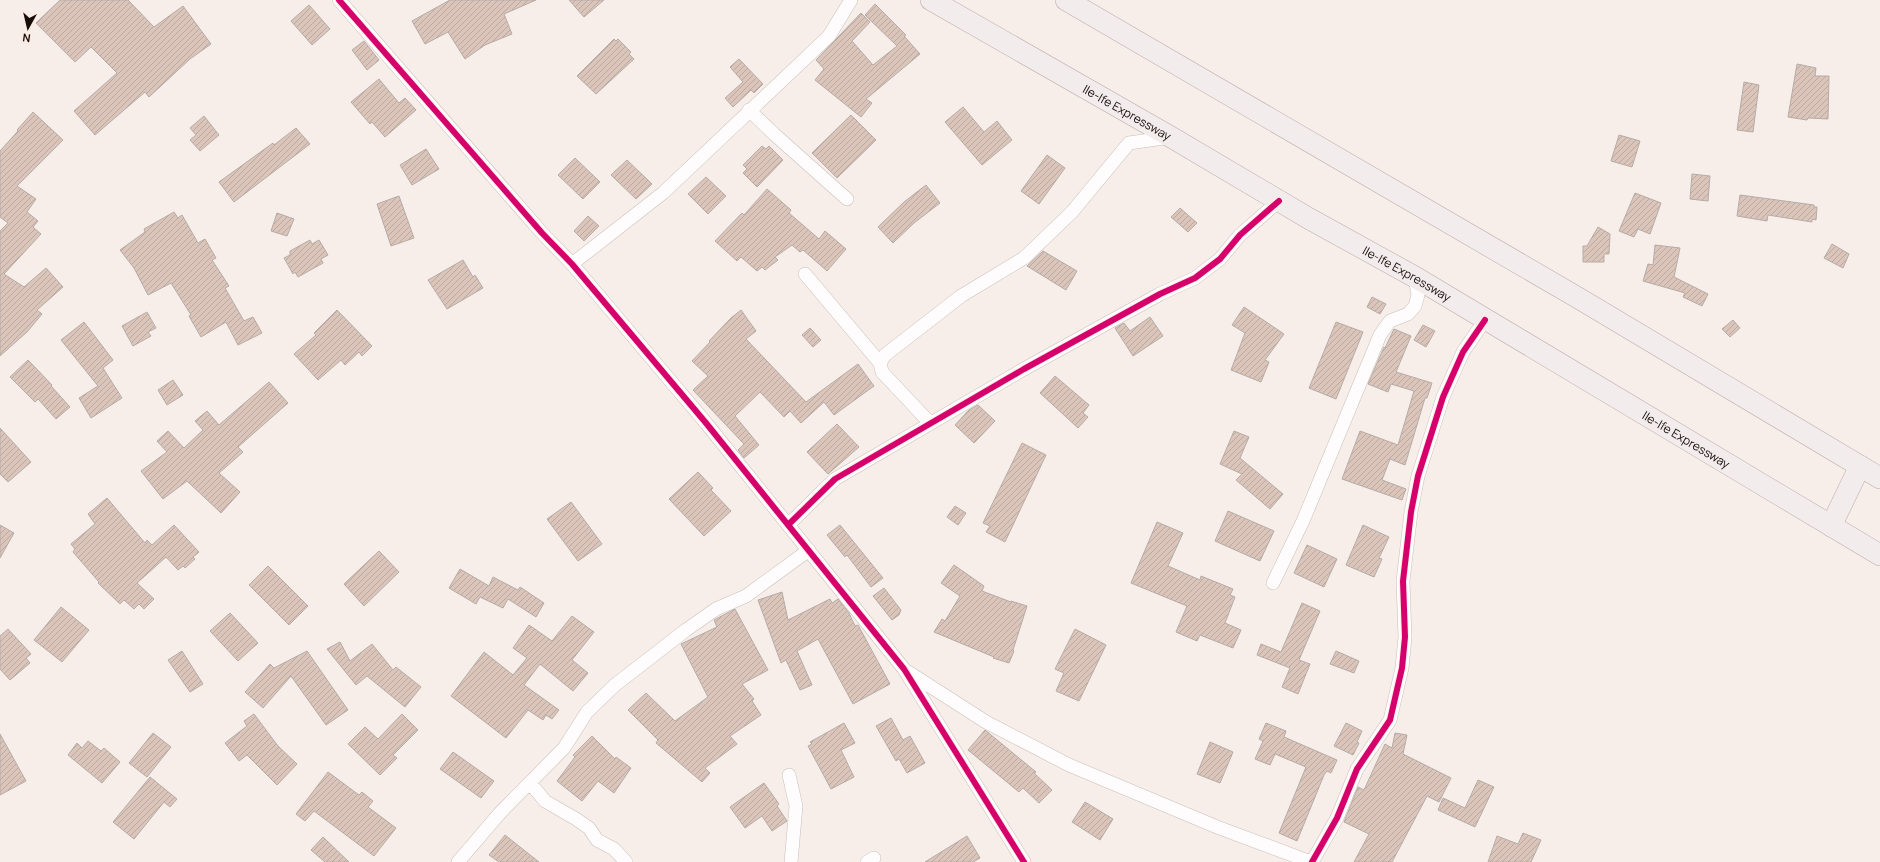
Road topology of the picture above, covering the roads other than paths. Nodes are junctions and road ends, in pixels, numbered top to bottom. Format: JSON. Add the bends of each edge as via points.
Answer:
{"nodes":[{"id":1,"x":339,"y":0,"type":"edge"},
{"id":2,"x":851,"y":0,"type":"edge"},
{"id":3,"x":931,"y":0,"type":"edge"},
{"id":4,"x":1066,"y":0,"type":"edge"},
{"id":5,"x":749,"y":110,"type":"junction"},
{"id":6,"x":1171,"y":137,"type":"junction"},
{"id":7,"x":847,"y":199,"type":"dead end"},
{"id":8,"x":1279,"y":201,"type":"junction"},
{"id":9,"x":572,"y":264,"type":"junction"},
{"id":10,"x":805,"y":274,"type":"dead end"},
{"id":11,"x":1415,"y":277,"type":"junction"},
{"id":12,"x":1485,"y":320,"type":"junction"},
{"id":13,"x":880,"y":363,"type":"junction"},
{"id":14,"x":930,"y":423,"type":"junction"},
{"id":15,"x":1860,"y":466,"type":"junction"},
{"id":16,"x":1880,"y":478,"type":"edge"},
{"id":17,"x":788,"y":524,"type":"junction"},
{"id":18,"x":1831,"y":526,"type":"junction"},
{"id":19,"x":809,"y":550,"type":"junction"},
{"id":20,"x":1880,"y":555,"type":"edge"},
{"id":21,"x":1273,"y":583,"type":"dead end"},
{"id":22,"x":904,"y":669,"type":"junction"},
{"id":23,"x":790,"y":775,"type":"dead end"},
{"id":24,"x":530,"y":783,"type":"junction"},
{"id":25,"x":458,"y":862,"type":"edge"},
{"id":26,"x":626,"y":862,"type":"edge"},
{"id":27,"x":791,"y":862,"type":"edge"},
{"id":28,"x":1024,"y":862,"type":"edge"},
{"id":29,"x":1311,"y":862,"type":"edge"}],
"edges":[{"from":1,"to":9,"type":"street"},
{"from":2,"to":5,"type":"street","via":[[830,36]]},
{"from":3,"to":6,"type":"main road","name":"Ile-Ife Expressway"},
{"from":4,"to":15,"type":"main road","via":[[1573,295]]},
{"from":5,"to":7,"type":"street"},
{"from":5,"to":9,"type":"street","via":[[663,193]]},
{"from":6,"to":8,"type":"main road","name":"Ile-Ife Expressway"},
{"from":6,"to":13,"type":"street","via":[[1129,143],[1072,212],[1024,258],[961,296],[885,355]]},
{"from":8,"to":11,"type":"main road","name":"Ile-Ife Expressway"},
{"from":8,"to":14,"type":"street","via":[[1240,235],[1220,259],[1195,278],[1160,294]]},
{"from":9,"to":17,"type":"street"},
{"from":10,"to":13,"type":"street"},
{"from":11,"to":12,"type":"main road","name":"Ile-Ife Expressway"},
{"from":11,"to":21,"type":"street","via":[[1418,295],[1415,306],[1408,314],[1390,321],[1380,336],[1303,521]]},
{"from":12,"to":18,"type":"main road","name":"Ile-Ife Expressway"},
{"from":12,"to":29,"type":"street","via":[[1462,352],[1443,397],[1418,476],[1403,581],[1405,636],[1402,668],[1390,720],[1357,769],[1337,818]]},
{"from":13,"to":14,"type":"street","via":[[882,372]]},
{"from":14,"to":17,"type":"street","via":[[895,446],[835,479]]},
{"from":15,"to":16,"type":"main road"},
{"from":15,"to":18,"type":"main road"},
{"from":17,"to":19,"type":"street"},
{"from":18,"to":20,"type":"main road","name":"Ile-Ife Expressway"},
{"from":19,"to":22,"type":"street"},
{"from":19,"to":24,"type":"street","via":[[746,596],[716,609],[698,621],[615,685],[588,712],[564,748]]},
{"from":22,"to":28,"type":"street"},
{"from":22,"to":29,"type":"street","via":[[986,722],[1069,764],[1217,827]]},
{"from":23,"to":27,"type":"street","via":[[796,806]]},
{"from":24,"to":25,"type":"street","via":[[499,814]]},
{"from":24,"to":26,"type":"street","via":[[545,801],[589,828],[598,840],[614,850]]}]}
